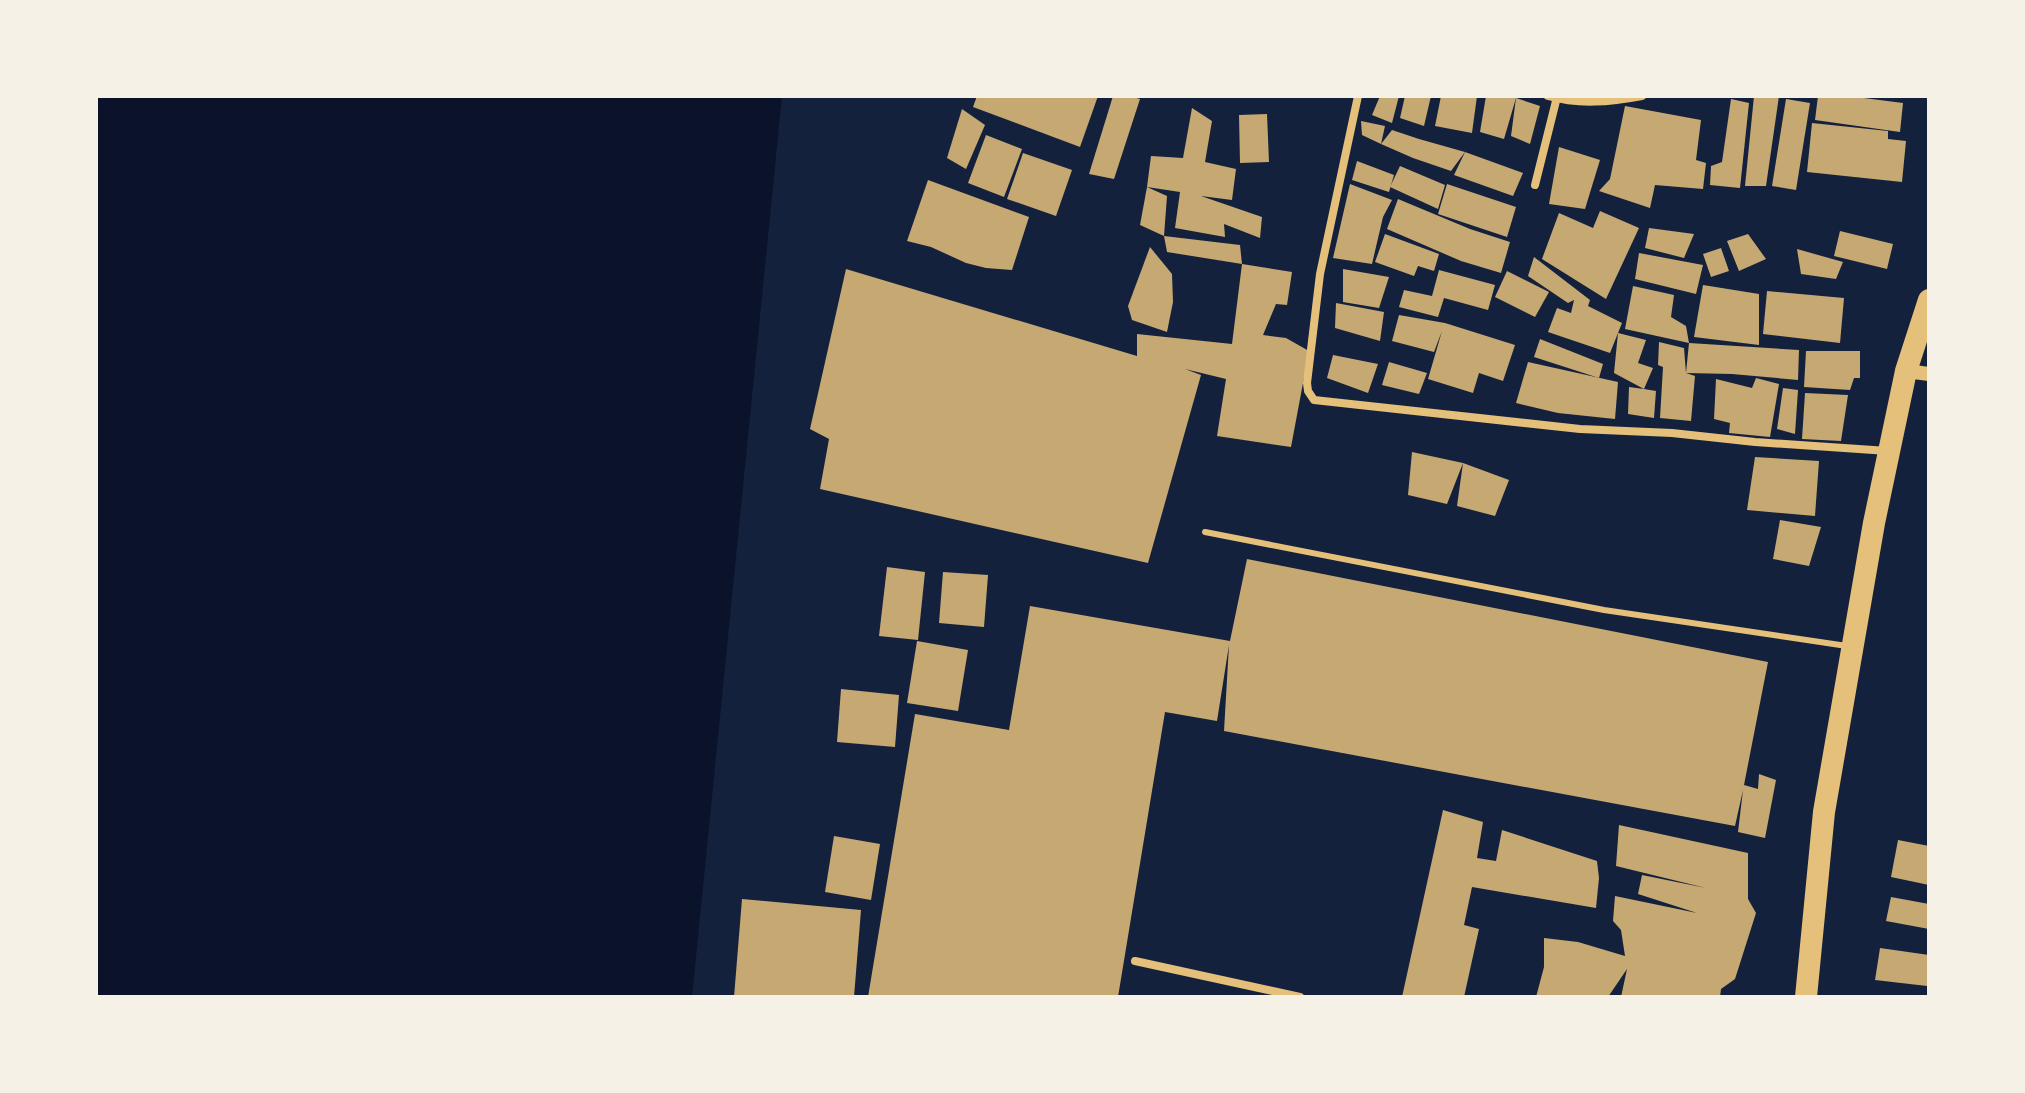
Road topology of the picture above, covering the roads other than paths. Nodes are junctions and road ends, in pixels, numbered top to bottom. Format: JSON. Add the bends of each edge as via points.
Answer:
{"nodes":[{"id":1,"x":1358,"y":96,"type":"edge"},
{"id":2,"x":1642,"y":96,"type":"edge"},
{"id":3,"x":1554,"y":97,"type":"edge"},
{"id":4,"x":1535,"y":185,"type":"dead end"},
{"id":5,"x":1929,"y":300,"type":"edge"},
{"id":6,"x":1906,"y":371,"type":"junction"},
{"id":7,"x":1929,"y":374,"type":"edge"},
{"id":8,"x":1889,"y":451,"type":"junction"},
{"id":9,"x":1205,"y":532,"type":"dead end"},
{"id":10,"x":1852,"y":647,"type":"junction"},
{"id":11,"x":1135,"y":961,"type":"dead end"},
{"id":12,"x":1300,"y":997,"type":"edge"},
{"id":13,"x":1806,"y":997,"type":"edge"}],
"edges":[{"from":1,"to":8,"type":"street","via":[[1327,236],[1307,383],[1311,396],[1320,402],[1580,429]]},
{"from":2,"to":3,"type":"street","via":[[1582,102]]},
{"from":3,"to":4,"type":"street"},
{"from":5,"to":6,"type":"highway"},
{"from":6,"to":7,"type":"street"},
{"from":6,"to":8,"type":"highway"},
{"from":8,"to":10,"type":"highway"},
{"from":9,"to":10,"type":"lane","via":[[1604,610]]},
{"from":10,"to":13,"type":"highway","via":[[1824,812]]},
{"from":11,"to":12,"type":"street"}]}
